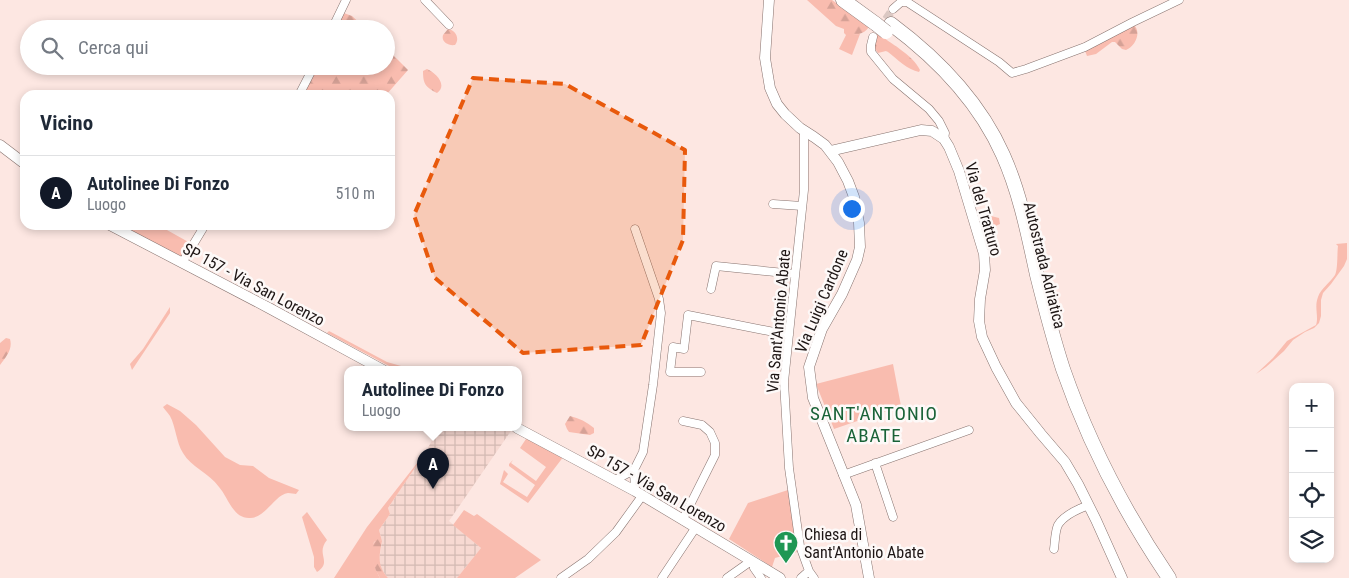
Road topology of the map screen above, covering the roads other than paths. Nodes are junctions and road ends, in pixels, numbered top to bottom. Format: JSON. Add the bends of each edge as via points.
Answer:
{"nodes":[{"id":1,"x":346,"y":0,"type":"edge"},
{"id":2,"x":425,"y":0,"type":"edge"},
{"id":3,"x":769,"y":0,"type":"edge"},
{"id":4,"x":843,"y":0,"type":"edge"},
{"id":5,"x":859,"y":0,"type":"edge"},
{"id":6,"x":1180,"y":0,"type":"edge"},
{"id":7,"x":336,"y":20,"type":"edge"},
{"id":8,"x":884,"y":24,"type":"junction"},
{"id":9,"x":449,"y":25,"type":"dead end"},
{"id":10,"x":309,"y":75,"type":"edge"},
{"id":11,"x":301,"y":90,"type":"edge"},
{"id":12,"x":929,"y":110,"type":"junction"},
{"id":13,"x":928,"y":130,"type":"junction"},
{"id":14,"x":804,"y":131,"type":"junction"},
{"id":15,"x":944,"y":139,"type":"junction"},
{"id":16,"x":0,"y":145,"type":"edge"},
{"id":17,"x":830,"y":151,"type":"junction"},
{"id":18,"x":20,"y":160,"type":"edge"},
{"id":19,"x":773,"y":204,"type":"dead end"},
{"id":20,"x":802,"y":206,"type":"junction"},
{"id":21,"x":636,"y":228,"type":"dead end"},
{"id":22,"x":119,"y":230,"type":"edge"},
{"id":23,"x":202,"y":230,"type":"edge"},
{"id":24,"x":1024,"y":232,"type":"junction"},
{"id":25,"x":182,"y":263,"type":"junction"},
{"id":26,"x":795,"y":274,"type":"junction"},
{"id":27,"x":711,"y":289,"type":"dead end"},
{"id":28,"x":789,"y":335,"type":"junction"},
{"id":29,"x":376,"y":366,"type":"edge"},
{"id":30,"x":701,"y":372,"type":"dead end"},
{"id":31,"x":683,"y":422,"type":"dead end"},
{"id":32,"x":969,"y":430,"type":"dead end"},
{"id":33,"x":522,"y":431,"type":"edge"},
{"id":34,"x":875,"y":463,"type":"junction"},
{"id":35,"x":634,"y":470,"type":"junction"},
{"id":36,"x":844,"y":475,"type":"junction"},
{"id":37,"x":615,"y":480,"type":"junction"},
{"id":38,"x":639,"y":493,"type":"junction"},
{"id":39,"x":1089,"y":505,"type":"junction"},
{"id":40,"x":893,"y":517,"type":"dead end"},
{"id":41,"x":683,"y":519,"type":"junction"},
{"id":42,"x":696,"y":527,"type":"junction"},
{"id":43,"x":1054,"y":549,"type":"dead end"},
{"id":44,"x":752,"y":561,"type":"junction"},
{"id":45,"x":811,"y":575,"type":"edge"},
{"id":46,"x":561,"y":578,"type":"edge"},
{"id":47,"x":662,"y":578,"type":"edge"},
{"id":48,"x":727,"y":578,"type":"edge"},
{"id":49,"x":761,"y":578,"type":"edge"},
{"id":50,"x":780,"y":578,"type":"edge"},
{"id":51,"x":801,"y":578,"type":"edge"},
{"id":52,"x":869,"y":578,"type":"edge"},
{"id":53,"x":1122,"y":578,"type":"edge"},
{"id":54,"x":1159,"y":578,"type":"edge"},
{"id":55,"x":1169,"y":578,"type":"edge"}],
"edges":[{"from":1,"to":7,"type":"street"},
{"from":2,"to":9,"type":"street"},
{"from":3,"to":14,"type":"main road","name":"Via Luigi Cardone","via":[[765,58],[770,88],[777,104]]},
{"from":4,"to":8,"type":"highway","name":"Autostrada Adriatica"},
{"from":5,"to":8,"type":"highway","name":"Autostrada Adriatica"},
{"from":6,"to":8,"type":"street","via":[[1085,47],[1012,72],[908,2],[901,2]]},
{"from":8,"to":12,"type":"street","via":[[871,44],[871,52],[893,79]]},
{"from":8,"to":24,"type":"highway","name":"Autostrada Adriatica","via":[[930,55],[948,72],[981,115],[1004,155],[1015,185]]},
{"from":10,"to":11,"type":"street"},
{"from":12,"to":13,"type":"street"},
{"from":12,"to":15,"type":"street","via":[[939,121],[945,133]]},
{"from":13,"to":15,"type":"main road"},
{"from":13,"to":17,"type":"main road","via":[[905,132]]},
{"from":14,"to":17,"type":"main road","name":"Via Luigi Cardone"},
{"from":14,"to":20,"type":"street","name":"Via Sant'Antonio Abate"},
{"from":15,"to":39,"type":"main road","name":"Via del Tratturo","via":[[959,171],[984,254],[979,321],[982,337],[1016,403],[1065,462]]},
{"from":16,"to":18,"type":"main road"},
{"from":17,"to":36,"type":"main road","name":"Via Luigi Cardone","via":[[842,168],[854,197],[860,247],[842,294],[822,329],[809,374],[812,398]]},
{"from":19,"to":20,"type":"street"},
{"from":20,"to":26,"type":"street","name":"Via Sant'Antonio Abate"},
{"from":21,"to":35,"type":"street","via":[[661,312],[643,452]]},
{"from":22,"to":25,"type":"main road","name":"SP 157 - Via San Lorenzo"},
{"from":23,"to":25,"type":"street"},
{"from":24,"to":54,"type":"highway","name":"Autostrada Adriatica","via":[[1041,325],[1067,404],[1109,495]]},
{"from":24,"to":55,"type":"highway","name":"Autostrada Adriatica","via":[[1054,339],[1078,409],[1116,492]]},
{"from":25,"to":29,"type":"main road","name":"SP 157 - Via San Lorenzo"},
{"from":26,"to":27,"type":"street","via":[[716,266]]},
{"from":26,"to":28,"type":"street","name":"Via Sant'Antonio Abate"},
{"from":28,"to":30,"type":"street","via":[[688,315],[684,349],[673,347],[670,372]]},
{"from":28,"to":45,"type":"street","name":"Via Sant'Antonio Abate","via":[[784,382],[789,468],[801,548]]},
{"from":31,"to":41,"type":"street","via":[[702,425],[715,443],[710,467]]},
{"from":32,"to":34,"type":"street"},
{"from":33,"to":37,"type":"main road","name":"SP 157 - Via San Lorenzo"},
{"from":34,"to":36,"type":"street"},
{"from":34,"to":40,"type":"street"},
{"from":35,"to":37,"type":"street"},
{"from":35,"to":38,"type":"street"},
{"from":36,"to":52,"type":"main road","name":"Via Luigi Cardone","via":[[856,505]]},
{"from":37,"to":38,"type":"main road","name":"SP 157 - Via San Lorenzo"},
{"from":38,"to":41,"type":"main road","name":"SP 157 - Via San Lorenzo"},
{"from":38,"to":46,"type":"street","via":[[616,532]]},
{"from":39,"to":43,"type":"street","via":[[1064,518],[1057,526]]},
{"from":39,"to":53,"type":"main road","name":"Via del Tratturo"},
{"from":41,"to":42,"type":"main road","name":"SP 157 - Via San Lorenzo"},
{"from":42,"to":44,"type":"main road","name":"SP 157 - Via San Lorenzo"},
{"from":42,"to":47,"type":"street"},
{"from":44,"to":48,"type":"street"},
{"from":44,"to":49,"type":"street"},
{"from":44,"to":50,"type":"main road","name":"SP 157 - Via San Lorenzo"},
{"from":45,"to":51,"type":"street","name":"Via Sant'Antonio Abate"}]}
